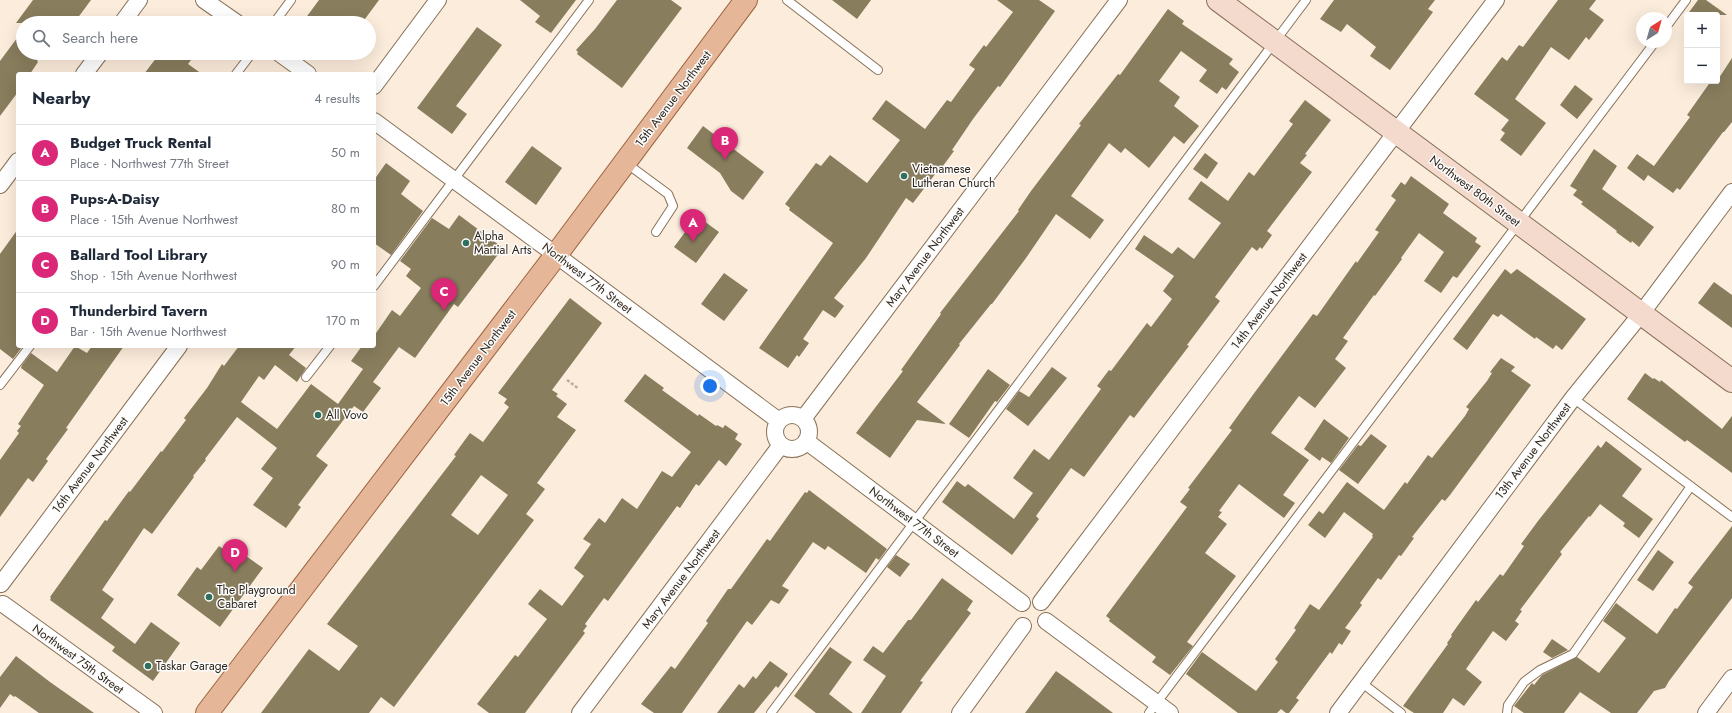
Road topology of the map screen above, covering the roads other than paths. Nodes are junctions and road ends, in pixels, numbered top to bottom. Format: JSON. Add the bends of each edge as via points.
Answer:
{"nodes":[{"id":1,"x":139,"y":0,"type":"edge"},
{"id":2,"x":204,"y":0,"type":"edge"},
{"id":3,"x":291,"y":0,"type":"edge"},
{"id":4,"x":438,"y":0,"type":"edge"},
{"id":5,"x":589,"y":0,"type":"edge"},
{"id":6,"x":746,"y":0,"type":"edge"},
{"id":7,"x":787,"y":0,"type":"edge"},
{"id":8,"x":1119,"y":0,"type":"edge"},
{"id":9,"x":1218,"y":0,"type":"edge"},
{"id":10,"x":1306,"y":0,"type":"edge"},
{"id":11,"x":1496,"y":0,"type":"edge"},
{"id":12,"x":1686,"y":0,"type":"edge"},
{"id":13,"x":127,"y":16,"type":"edge"},
{"id":14,"x":227,"y":16,"type":"edge"},
{"id":15,"x":279,"y":16,"type":"edge"},
{"id":16,"x":1672,"y":19,"type":"edge"},
{"id":17,"x":1275,"y":42,"type":"junction"},
{"id":18,"x":1650,"y":48,"type":"edge"},
{"id":19,"x":95,"y":60,"type":"edge"},
{"id":20,"x":247,"y":60,"type":"edge"},
{"id":21,"x":289,"y":60,"type":"edge"},
{"id":22,"x":878,"y":70,"type":"dead end"},
{"id":23,"x":86,"y":72,"type":"edge"},
{"id":24,"x":238,"y":72,"type":"edge"},
{"id":25,"x":305,"y":72,"type":"edge"},
{"id":26,"x":376,"y":83,"type":"edge"},
{"id":27,"x":376,"y":122,"type":"edge"},
{"id":28,"x":1397,"y":132,"type":"junction"},
{"id":29,"x":625,"y":162,"type":"junction"},
{"id":30,"x":16,"y":164,"type":"edge"},
{"id":31,"x":453,"y":180,"type":"junction"},
{"id":32,"x":0,"y":185,"type":"edge"},
{"id":33,"x":1732,"y":192,"type":"edge"},
{"id":34,"x":1519,"y":223,"type":"junction"},
{"id":35,"x":656,"y":232,"type":"dead end"},
{"id":36,"x":556,"y":255,"type":"junction"},
{"id":37,"x":376,"y":283,"type":"edge"},
{"id":38,"x":1641,"y":314,"type":"junction"},
{"id":39,"x":28,"y":348,"type":"edge"},
{"id":40,"x":177,"y":348,"type":"edge"},
{"id":41,"x":328,"y":348,"type":"edge"},
{"id":42,"x":306,"y":377,"type":"dead end"},
{"id":43,"x":1732,"y":381,"type":"edge"},
{"id":44,"x":0,"y":385,"type":"edge"},
{"id":45,"x":1573,"y":398,"type":"junction"},
{"id":46,"x":803,"y":419,"type":"junction"},
{"id":47,"x":779,"y":421,"type":"junction"},
{"id":48,"x":806,"y":441,"type":"junction"},
{"id":49,"x":781,"y":445,"type":"junction"},
{"id":50,"x":1690,"y":486,"type":"junction"},
{"id":51,"x":1732,"y":517,"type":"edge"},
{"id":52,"x":914,"y":522,"type":"junction"},
{"id":53,"x":1,"y":583,"type":"edge"},
{"id":54,"x":1041,"y":602,"type":"junction"},
{"id":55,"x":1022,"y":603,"type":"junction"},
{"id":56,"x":2,"y":606,"type":"edge"},
{"id":57,"x":1046,"y":621,"type":"junction"},
{"id":58,"x":1023,"y":626,"type":"junction"},
{"id":59,"x":1732,"y":678,"type":"edge"},
{"id":60,"x":1362,"y":683,"type":"junction"},
{"id":61,"x":1153,"y":708,"type":"edge"},
{"id":62,"x":154,"y":713,"type":"edge"},
{"id":63,"x":207,"y":713,"type":"edge"},
{"id":64,"x":580,"y":713,"type":"edge"},
{"id":65,"x":771,"y":713,"type":"edge"},
{"id":66,"x":960,"y":713,"type":"edge"},
{"id":67,"x":1170,"y":713,"type":"edge"},
{"id":68,"x":1338,"y":713,"type":"edge"},
{"id":69,"x":1401,"y":713,"type":"edge"},
{"id":70,"x":1507,"y":713,"type":"edge"},
{"id":71,"x":1706,"y":713,"type":"edge"}],
"edges":[{"from":1,"to":13,"type":"street"},
{"from":2,"to":14,"type":"street"},
{"from":3,"to":15,"type":"lane"},
{"from":4,"to":26,"type":"street"},
{"from":5,"to":31,"type":"lane"},
{"from":6,"to":29,"type":"main road","name":"15th Avenue Northwest"},
{"from":7,"to":22,"type":"lane"},
{"from":8,"to":46,"type":"street","name":"Mary Avenue Northwest"},
{"from":9,"to":17,"type":"street","name":"Northwest 80th Street"},
{"from":10,"to":17,"type":"lane"},
{"from":11,"to":28,"type":"street","name":"14th Avenue Northwest"},
{"from":12,"to":16,"type":"lane"},
{"from":17,"to":28,"type":"street","name":"Northwest 80th Street"},
{"from":17,"to":52,"type":"lane"},
{"from":18,"to":34,"type":"lane"},
{"from":19,"to":23,"type":"street"},
{"from":20,"to":24,"type":"lane"},
{"from":21,"to":25,"type":"street"},
{"from":27,"to":31,"type":"street","name":"Northwest 77th Street"},
{"from":28,"to":34,"type":"street","name":"Northwest 80th Street"},
{"from":28,"to":54,"type":"street","name":"14th Avenue Northwest"},
{"from":29,"to":35,"type":"lane","via":[[668,194],[673,206]]},
{"from":29,"to":36,"type":"main road","name":"15th Avenue Northwest"},
{"from":30,"to":32,"type":"street"},
{"from":31,"to":36,"type":"street","name":"Northwest 77th Street"},
{"from":31,"to":37,"type":"lane"},
{"from":33,"to":38,"type":"street","name":"13th Avenue Northwest"},
{"from":34,"to":38,"type":"street","name":"Northwest 80th Street"},
{"from":34,"to":61,"type":"lane"},
{"from":36,"to":47,"type":"street","name":"Northwest 77th Street"},
{"from":36,"to":63,"type":"main road","name":"15th Avenue Northwest"},
{"from":38,"to":43,"type":"street","name":"Northwest 80th Street"},
{"from":38,"to":45,"type":"street","name":"13th Avenue Northwest"},
{"from":39,"to":44,"type":"lane"},
{"from":40,"to":53,"type":"street","name":"16th Avenue Northwest"},
{"from":41,"to":42,"type":"lane"},
{"from":45,"to":50,"type":"lane"},
{"from":45,"to":60,"type":"street","name":"13th Avenue Northwest"},
{"from":46,"to":47,"type":"street","via":[[790,415]]},
{"from":46,"to":48,"type":"street","via":[[809,433]]},
{"from":47,"to":49,"type":"street","via":[[775,434]]},
{"from":48,"to":49,"type":"street","via":[[794,449]]},
{"from":48,"to":52,"type":"street","name":"Northwest 77th Street"},
{"from":49,"to":64,"type":"street","name":"Mary Avenue Northwest"},
{"from":50,"to":51,"type":"lane"},
{"from":50,"to":70,"type":"lane","via":[[1573,654],[1540,670],[1524,682],[1508,705]]},
{"from":52,"to":55,"type":"street","name":"Northwest 77th Street"},
{"from":52,"to":65,"type":"lane"},
{"from":53,"to":56,"type":"street","via":[[6,591]]},
{"from":54,"to":55,"type":"street","via":[[1034,599]]},
{"from":54,"to":57,"type":"street","via":[[1048,613]]},
{"from":55,"to":58,"type":"street","via":[[1017,615]]},
{"from":56,"to":62,"type":"street","name":"Northwest 75th Street"},
{"from":57,"to":58,"type":"street","via":[[1036,629],[1031,630]]},
{"from":57,"to":61,"type":"street"},
{"from":58,"to":66,"type":"street"},
{"from":59,"to":71,"type":"street"},
{"from":60,"to":68,"type":"street","name":"13th Avenue Northwest"},
{"from":60,"to":69,"type":"lane"},
{"from":61,"to":67,"type":"street"}]}
